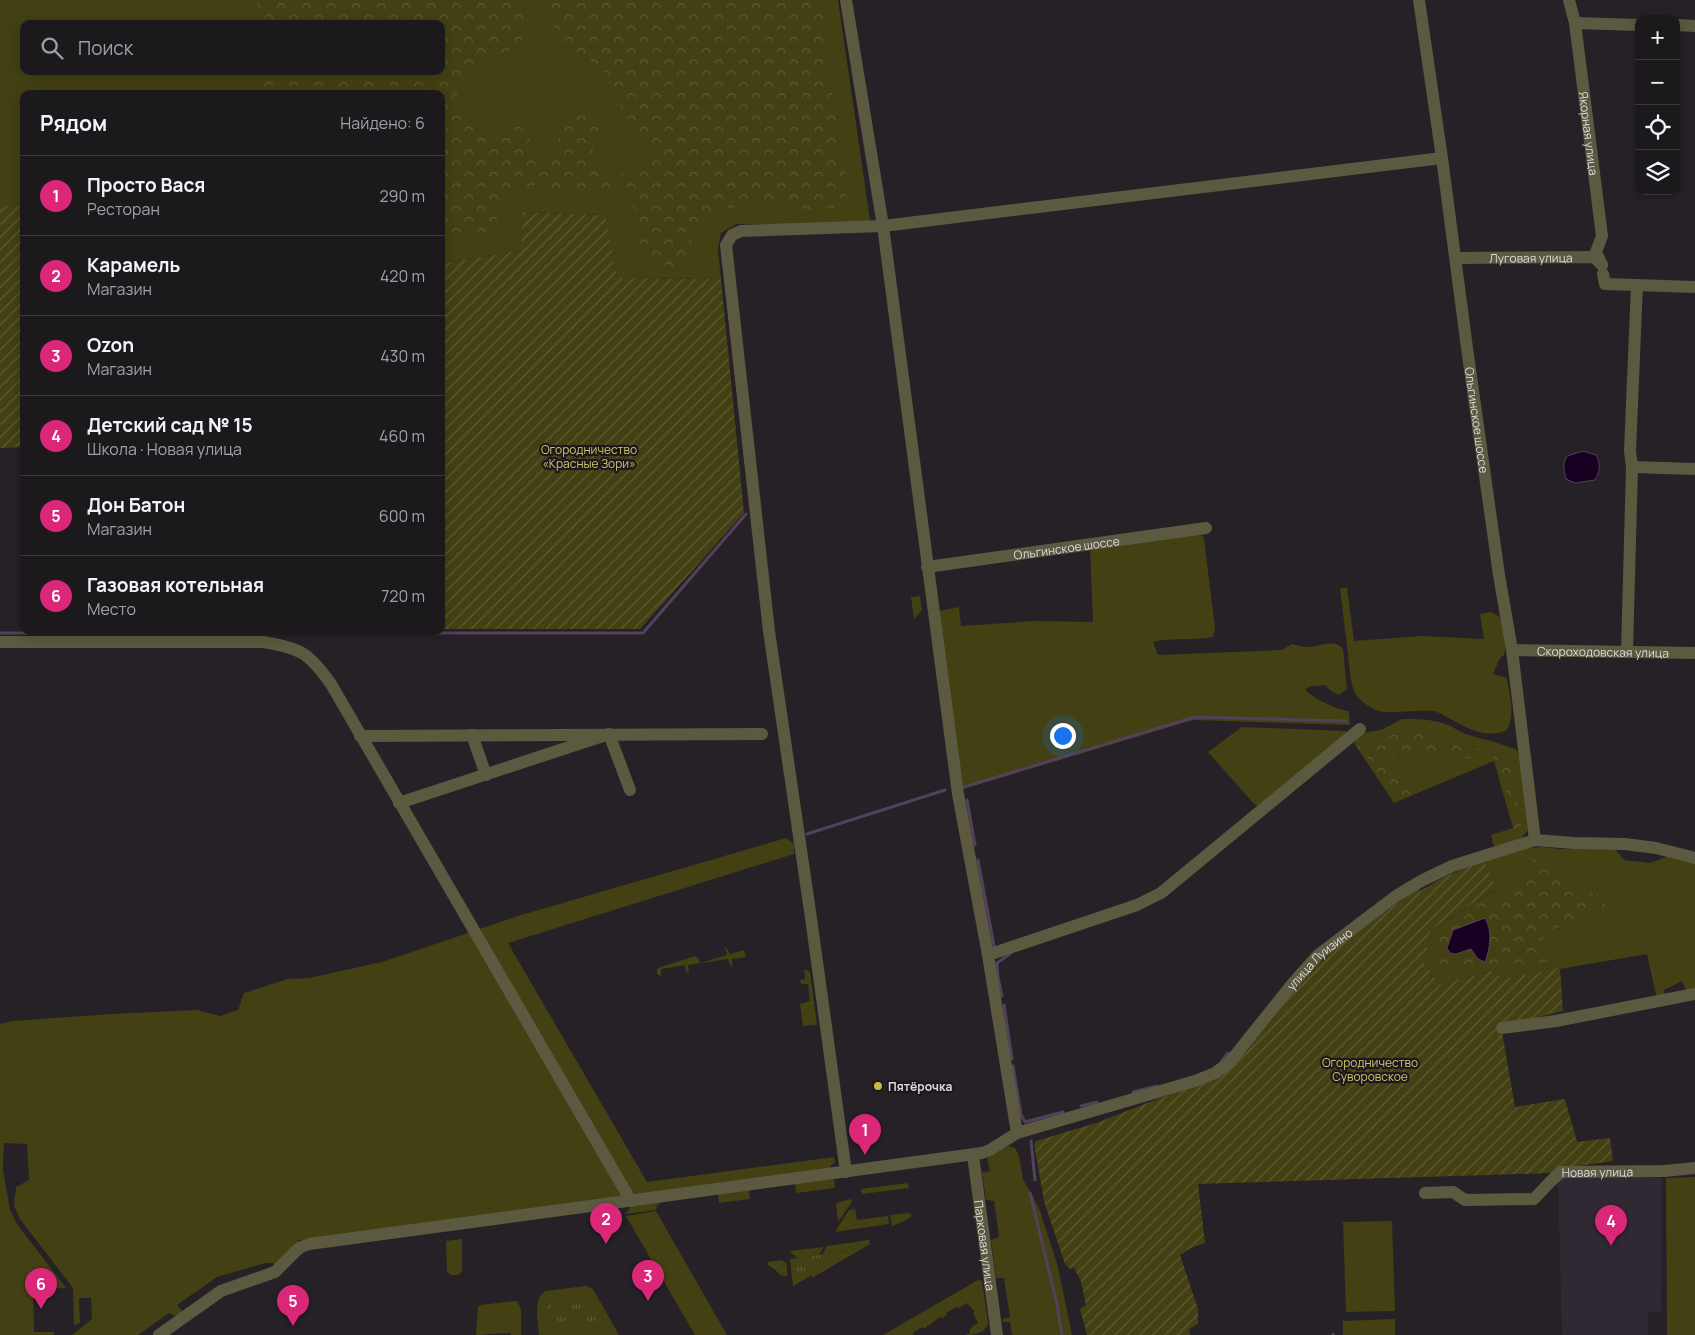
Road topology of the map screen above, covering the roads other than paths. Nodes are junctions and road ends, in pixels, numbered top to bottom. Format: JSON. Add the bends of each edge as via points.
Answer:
{"nodes":[{"id":1,"x":846,"y":0,"type":"edge"},
{"id":2,"x":1419,"y":0,"type":"edge"},
{"id":3,"x":1569,"y":0,"type":"edge"},
{"id":4,"x":1575,"y":23,"type":"junction"},
{"id":5,"x":1635,"y":24,"type":"edge"},
{"id":6,"x":1680,"y":26,"type":"edge"},
{"id":7,"x":1695,"y":26,"type":"edge"},
{"id":8,"x":1442,"y":158,"type":"junction"},
{"id":9,"x":883,"y":226,"type":"junction"},
{"id":10,"x":1456,"y":258,"type":"junction"},
{"id":11,"x":1603,"y":270,"type":"junction"},
{"id":12,"x":1637,"y":285,"type":"junction"},
{"id":13,"x":1695,"y":287,"type":"edge"},
{"id":14,"x":1632,"y":467,"type":"junction"},
{"id":15,"x":1695,"y":470,"type":"edge"},
{"id":16,"x":1206,"y":528,"type":"dead end"},
{"id":17,"x":927,"y":567,"type":"junction"},
{"id":18,"x":0,"y":642,"type":"edge"},
{"id":19,"x":1512,"y":650,"type":"junction"},
{"id":20,"x":1626,"y":651,"type":"junction"},
{"id":21,"x":1695,"y":654,"type":"edge"},
{"id":22,"x":1360,"y":729,"type":"dead end"},
{"id":23,"x":609,"y":734,"type":"junction"},
{"id":24,"x":762,"y":734,"type":"dead end"},
{"id":25,"x":472,"y":735,"type":"junction"},
{"id":26,"x":360,"y":736,"type":"junction"},
{"id":27,"x":486,"y":774,"type":"junction"},
{"id":28,"x":630,"y":790,"type":"dead end"},
{"id":29,"x":399,"y":803,"type":"junction"},
{"id":30,"x":1535,"y":840,"type":"junction"},
{"id":31,"x":1695,"y":858,"type":"edge"},
{"id":32,"x":988,"y":955,"type":"junction"},
{"id":33,"x":1695,"y":994,"type":"edge"},
{"id":34,"x":1502,"y":1028,"type":"dead end"},
{"id":35,"x":1017,"y":1133,"type":"junction"},
{"id":36,"x":973,"y":1155,"type":"junction"},
{"id":37,"x":1695,"y":1168,"type":"edge"},
{"id":38,"x":846,"y":1172,"type":"junction"},
{"id":39,"x":1425,"y":1193,"type":"dead end"},
{"id":40,"x":631,"y":1200,"type":"junction"},
{"id":41,"x":159,"y":1335,"type":"edge"},
{"id":42,"x":997,"y":1335,"type":"edge"}],
"edges":[{"from":1,"to":9,"type":"street"},
{"from":2,"to":8,"type":"street","name":"Ольгинское шоссе"},
{"from":3,"to":4,"type":"street","name":"Якорная улица"},
{"from":4,"to":5,"type":"street"},
{"from":4,"to":11,"type":"street","name":"Якорная улица","via":[[1602,236],[1596,252]]},
{"from":6,"to":7,"type":"street"},
{"from":8,"to":9,"type":"street"},
{"from":8,"to":10,"type":"street","name":"Ольгинское шоссе"},
{"from":9,"to":17,"type":"street"},
{"from":9,"to":38,"type":"street","via":[[741,231],[726,245],[769,632]]},
{"from":10,"to":11,"type":"street","name":"Луговая улица","via":[[1594,257]]},
{"from":10,"to":19,"type":"street","name":"Ольгинское шоссе"},
{"from":11,"to":12,"type":"street","name":"Луговая улица","via":[[1605,284]]},
{"from":12,"to":13,"type":"street","name":"Луговая улица"},
{"from":12,"to":14,"type":"street"},
{"from":14,"to":15,"type":"street"},
{"from":14,"to":20,"type":"street"},
{"from":16,"to":17,"type":"street","name":"Ольгинское шоссе"},
{"from":17,"to":32,"type":"street","via":[[958,794]]},
{"from":18,"to":26,"type":"street","via":[[263,642],[289,646],[316,663]]},
{"from":19,"to":20,"type":"street","name":"Скороходовская улица"},
{"from":19,"to":30,"type":"street","name":"Ольгинское шоссе"},
{"from":20,"to":21,"type":"street","name":"Скороходовская улица"},
{"from":22,"to":32,"type":"street","via":[[1161,893],[1137,905]]},
{"from":23,"to":24,"type":"street"},
{"from":23,"to":25,"type":"street"},
{"from":23,"to":27,"type":"street"},
{"from":23,"to":28,"type":"street"},
{"from":25,"to":26,"type":"street"},
{"from":25,"to":27,"type":"street"},
{"from":26,"to":29,"type":"street"},
{"from":27,"to":29,"type":"street"},
{"from":29,"to":40,"type":"street"},
{"from":30,"to":31,"type":"street","name":"улица Луизино","via":[[1624,844]]},
{"from":30,"to":35,"type":"street","name":"улица Луизино","via":[[1452,866],[1396,896],[1318,956],[1292,983],[1229,1062],[1215,1073],[1194,1082]]},
{"from":32,"to":35,"type":"street"},
{"from":33,"to":34,"type":"street"},
{"from":35,"to":36,"type":"street","name":"улица Луизино","via":[[990,1150]]},
{"from":36,"to":38,"type":"street","name":"улица Луизино"},
{"from":36,"to":42,"type":"street","name":"Парковая улица"},
{"from":37,"to":39,"type":"street","name":"Новая улица","via":[[1561,1172],[1534,1200],[1465,1200],[1453,1192]]},
{"from":38,"to":40,"type":"street","name":"улица Луизино"},
{"from":40,"to":41,"type":"street","name":"улица Луизино","via":[[309,1244],[296,1251],[275,1272],[221,1291]]}]}
